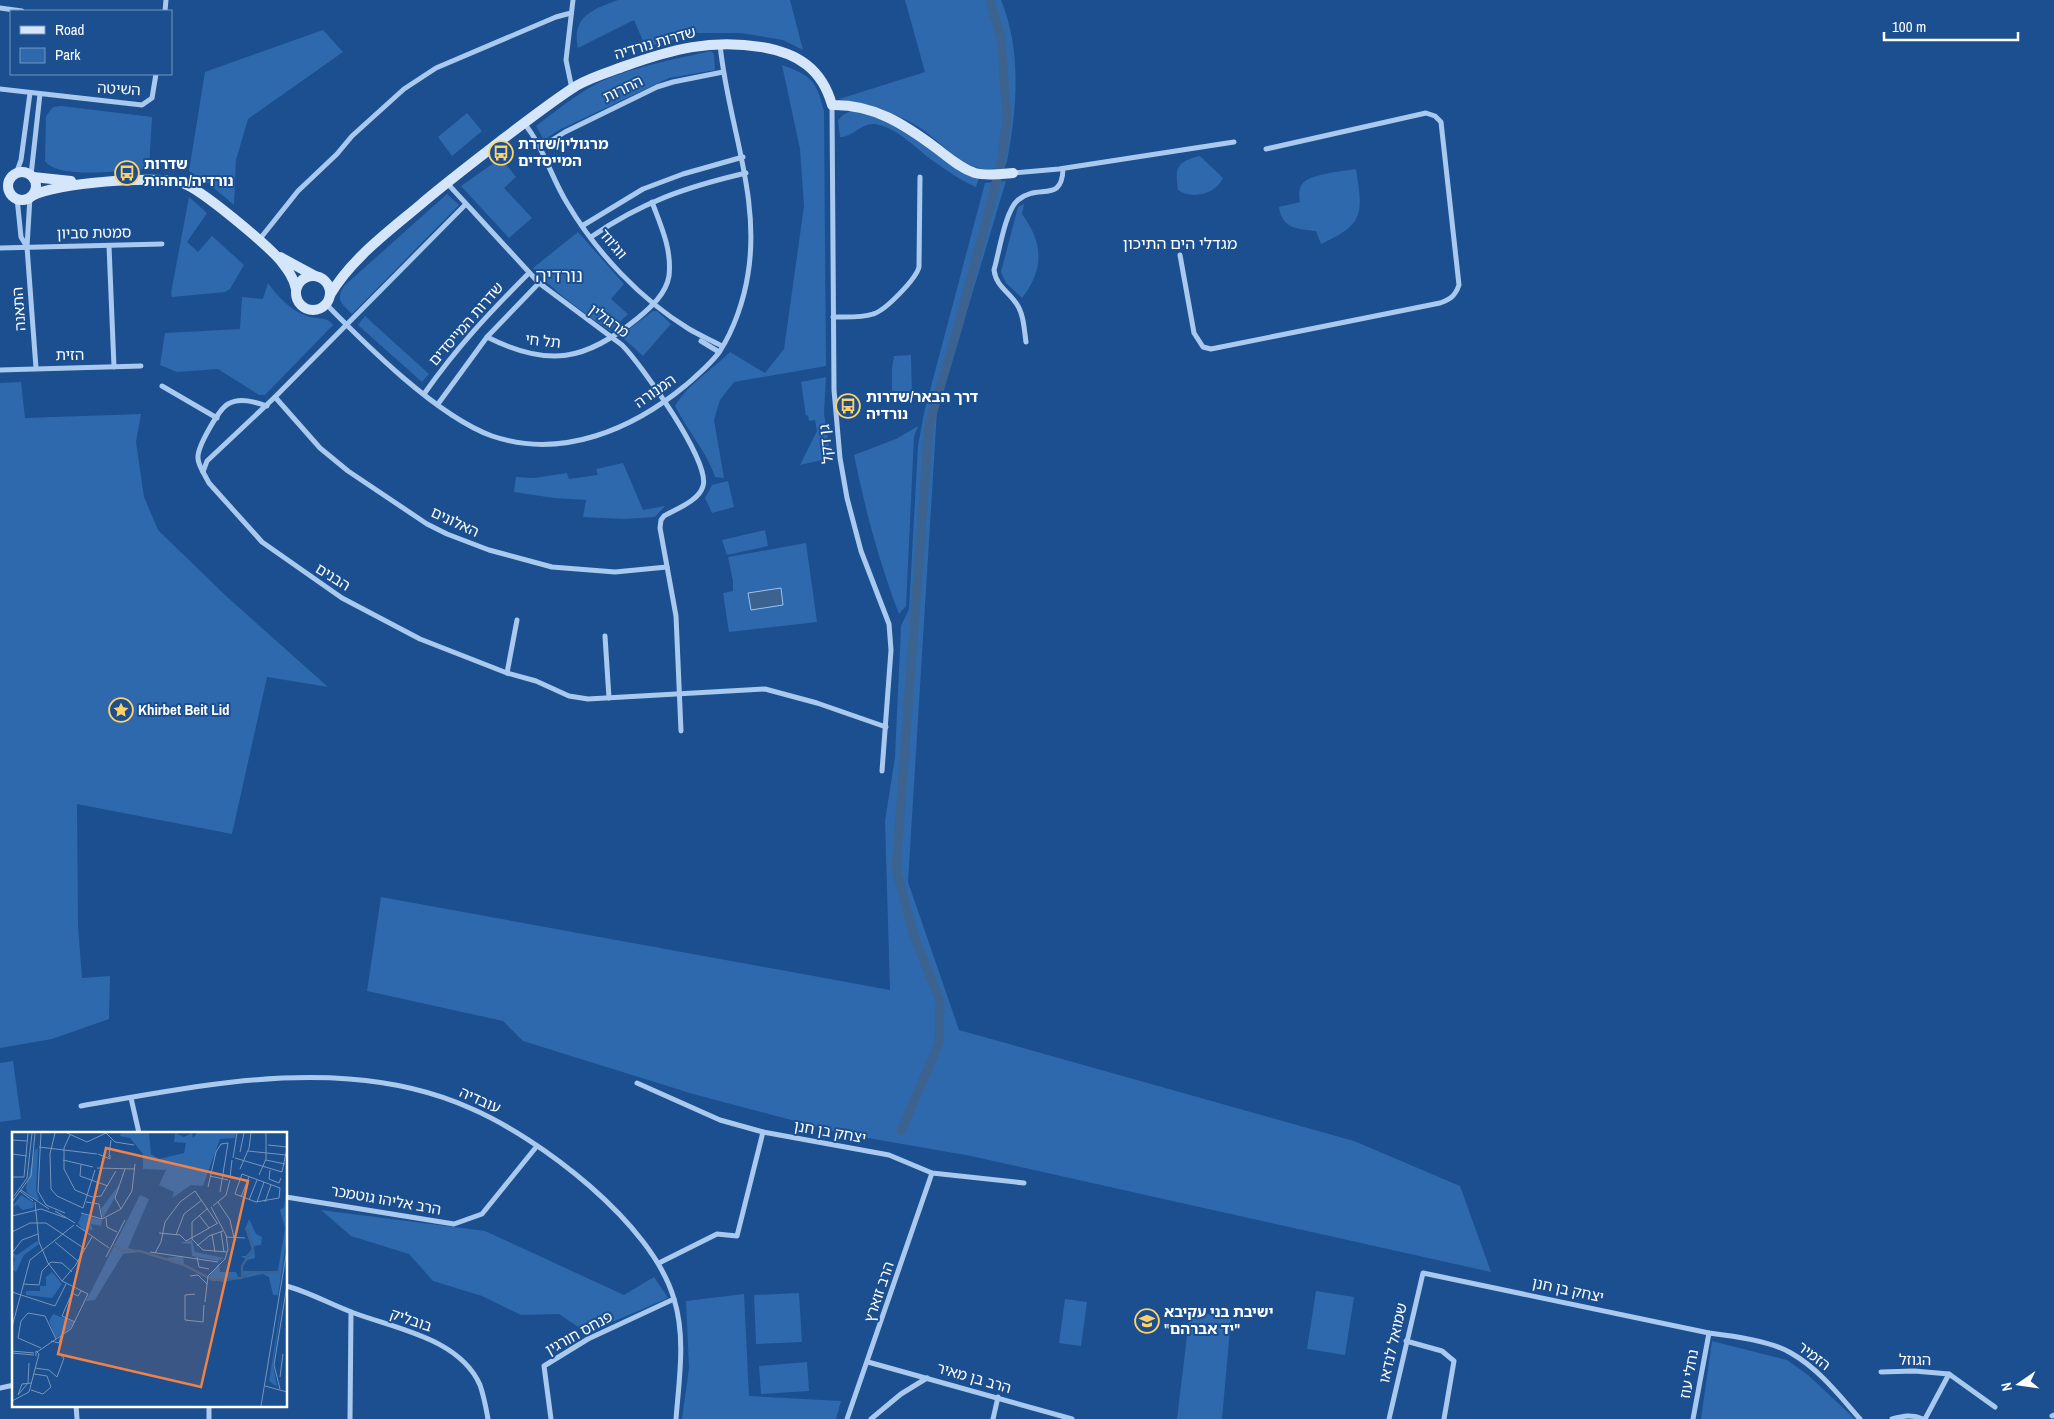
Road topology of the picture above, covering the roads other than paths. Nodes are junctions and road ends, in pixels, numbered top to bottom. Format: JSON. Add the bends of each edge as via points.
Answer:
{"nodes":[{"id":1,"x":572,"y":0,"type":"edge"},
{"id":2,"x":0,"y":8,"type":"edge"},
{"id":3,"x":15,"y":10,"type":"edge"},
{"id":4,"x":571,"y":13,"type":"junction"},
{"id":5,"x":720,"y":43,"type":"junction"},
{"id":6,"x":723,"y":72,"type":"junction"},
{"id":7,"x":156,"y":75,"type":"edge"},
{"id":8,"x":0,"y":89,"type":"edge"},
{"id":9,"x":572,"y":89,"type":"junction"},
{"id":10,"x":30,"y":93,"type":"junction"},
{"id":11,"x":40,"y":94,"type":"junction"},
{"id":12,"x":832,"y":105,"type":"junction"},
{"id":13,"x":524,"y":123,"type":"junction"},
{"id":14,"x":1234,"y":142,"type":"dead end"},
{"id":15,"x":541,"y":147,"type":"junction"},
{"id":16,"x":1266,"y":149,"type":"dead end"},
{"id":17,"x":742,"y":157,"type":"junction"},
{"id":18,"x":1063,"y":169,"type":"junction"},
{"id":19,"x":746,"y":173,"type":"junction"},
{"id":20,"x":1013,"y":173,"type":"joint"},
{"id":21,"x":14,"y":176,"type":"junction"},
{"id":22,"x":32,"y":176,"type":"junction"},
{"id":23,"x":920,"y":177,"type":"dead end"},
{"id":24,"x":0,"y":181,"type":"edge"},
{"id":25,"x":446,"y":182,"type":"junction"},
{"id":26,"x":87,"y":183,"type":"junction"},
{"id":27,"x":0,"y":192,"type":"edge"},
{"id":28,"x":31,"y":196,"type":"junction"},
{"id":29,"x":15,"y":197,"type":"junction"},
{"id":30,"x":652,"y":202,"type":"junction"},
{"id":31,"x":466,"y":204,"type":"junction"},
{"id":32,"x":582,"y":226,"type":"junction"},
{"id":33,"x":591,"y":237,"type":"junction"},
{"id":34,"x":259,"y":241,"type":"junction"},
{"id":35,"x":162,"y":244,"type":"dead end"},
{"id":36,"x":109,"y":246,"type":"junction"},
{"id":37,"x":27,"y":247,"type":"junction"},
{"id":38,"x":0,"y":248,"type":"edge"},
{"id":39,"x":273,"y":253,"type":"junction"},
{"id":40,"x":1180,"y":255,"type":"dead end"},
{"id":41,"x":352,"y":265,"type":"junction"},
{"id":42,"x":529,"y":273,"type":"junction"},
{"id":43,"x":318,"y":277,"type":"junction"},
{"id":44,"x":539,"y":283,"type":"junction"},
{"id":45,"x":296,"y":289,"type":"junction"},
{"id":46,"x":328,"y":299,"type":"junction"},
{"id":47,"x":654,"y":303,"type":"junction"},
{"id":48,"x":833,"y":317,"type":"junction"},
{"id":49,"x":347,"y":325,"type":"junction"},
{"id":50,"x":487,"y":337,"type":"junction"},
{"id":51,"x":611,"y":338,"type":"junction"},
{"id":52,"x":701,"y":341,"type":"dead end"},
{"id":53,"x":1026,"y":342,"type":"dead end"},
{"id":54,"x":722,"y":346,"type":"junction"},
{"id":55,"x":719,"y":352,"type":"junction"},
{"id":56,"x":141,"y":366,"type":"dead end"},
{"id":57,"x":114,"y":367,"type":"junction"},
{"id":58,"x":36,"y":368,"type":"junction"},
{"id":59,"x":0,"y":370,"type":"edge"},
{"id":60,"x":162,"y":386,"type":"dead end"},
{"id":61,"x":424,"y":394,"type":"junction"},
{"id":62,"x":275,"y":397,"type":"junction"},
{"id":63,"x":664,"y":402,"type":"junction"},
{"id":64,"x":438,"y":404,"type":"junction"},
{"id":65,"x":267,"y":406,"type":"junction"},
{"id":66,"x":217,"y":418,"type":"junction"},
{"id":67,"x":203,"y":472,"type":"junction"},
{"id":68,"x":667,"y":567,"type":"junction"},
{"id":69,"x":517,"y":620,"type":"dead end"},
{"id":70,"x":605,"y":636,"type":"dead end"},
{"id":71,"x":507,"y":672,"type":"junction"},
{"id":72,"x":679,"y":694,"type":"junction"},
{"id":73,"x":609,"y":698,"type":"junction"},
{"id":74,"x":886,"y":727,"type":"junction"},
{"id":75,"x":681,"y":731,"type":"dead end"},
{"id":76,"x":882,"y":771,"type":"dead end"},
{"id":77,"x":637,"y":1083,"type":"dead end"},
{"id":78,"x":131,"y":1098,"type":"junction"},
{"id":79,"x":81,"y":1106,"type":"dead end"},
{"id":80,"x":139,"y":1132,"type":"edge"},
{"id":81,"x":763,"y":1132,"type":"junction"},
{"id":82,"x":537,"y":1146,"type":"junction"},
{"id":83,"x":932,"y":1173,"type":"junction"},
{"id":84,"x":1024,"y":1183,"type":"dead end"},
{"id":85,"x":288,"y":1197,"type":"edge"},
{"id":86,"x":660,"y":1263,"type":"junction"},
{"id":87,"x":1423,"y":1272,"type":"joint"},
{"id":88,"x":288,"y":1287,"type":"edge"},
{"id":89,"x":674,"y":1299,"type":"junction"},
{"id":90,"x":351,"y":1312,"type":"junction"},
{"id":91,"x":1709,"y":1333,"type":"junction"},
{"id":92,"x":1406,"y":1341,"type":"junction"},
{"id":93,"x":868,"y":1362,"type":"junction"},
{"id":94,"x":1880,"y":1372,"type":"dead end"},
{"id":95,"x":1949,"y":1374,"type":"junction"},
{"id":96,"x":926,"y":1378,"type":"junction"},
{"id":97,"x":998,"y":1397,"type":"junction"},
{"id":98,"x":76,"y":1406,"type":"edge"},
{"id":99,"x":209,"y":1406,"type":"edge"},
{"id":100,"x":1995,"y":1407,"type":"dead end"},
{"id":101,"x":77,"y":1419,"type":"edge"},
{"id":102,"x":209,"y":1419,"type":"edge"},
{"id":103,"x":350,"y":1419,"type":"edge"},
{"id":104,"x":488,"y":1419,"type":"edge"},
{"id":105,"x":551,"y":1419,"type":"edge"},
{"id":106,"x":676,"y":1419,"type":"edge"},
{"id":107,"x":847,"y":1419,"type":"edge"},
{"id":108,"x":870,"y":1419,"type":"edge"},
{"id":109,"x":993,"y":1419,"type":"edge"},
{"id":110,"x":1072,"y":1419,"type":"edge"},
{"id":111,"x":1389,"y":1419,"type":"edge"},
{"id":112,"x":1444,"y":1419,"type":"edge"},
{"id":113,"x":1693,"y":1419,"type":"edge"},
{"id":114,"x":1860,"y":1419,"type":"edge"},
{"id":115,"x":1892,"y":1419,"type":"edge"},
{"id":116,"x":1924,"y":1419,"type":"edge"}],
"edges":[{"from":1,"to":4,"type":"street"},
{"from":2,"to":3,"type":"street"},
{"from":4,"to":9,"type":"street","via":[[566,60]]},
{"from":4,"to":34,"type":"street","via":[[436,68],[404,90],[352,136],[298,191]]},
{"from":5,"to":6,"type":"street","name":"המנורה"},
{"from":5,"to":9,"type":"street","name":"שדרות נורדיה","via":[[690,46],[648,58]]},
{"from":5,"to":12,"type":"street","name":"שדרות נורדיה","via":[[767,48],[801,60],[824,82]]},
{"from":6,"to":15,"type":"street","name":"החרות","via":[[656,87]]},
{"from":6,"to":17,"type":"street","name":"המנורה"},
{"from":7,"to":11,"type":"street","name":"השיטה","via":[[152,98],[136,105]]},
{"from":8,"to":10,"type":"street","name":"השיטה"},
{"from":9,"to":13,"type":"street","name":"שדרות נורדיה"},
{"from":10,"to":11,"type":"street","name":"השיטה"},
{"from":10,"to":21,"type":"street","via":[[21,160]]},
{"from":11,"to":22,"type":"street"},
{"from":12,"to":20,"type":"street","via":[[860,107],[896,121],[957,164],[974,172]]},
{"from":12,"to":48,"type":"street","name":"גן דקל"},
{"from":13,"to":15,"type":"street","name":"ווג'ווד"},
{"from":13,"to":25,"type":"street","name":"שדרות נורדיה"},
{"from":14,"to":18,"type":"street"},
{"from":15,"to":32,"type":"street","name":"ווג'ווד","via":[[556,184]]},
{"from":16,"to":40,"type":"street","via":[[1426,114],[1435,116],[1441,122],[1460,286],[1456,294],[1440,303],[1211,349],[1203,347],[1194,333]]},
{"from":17,"to":19,"type":"street","name":"המנורה"},
{"from":17,"to":32,"type":"street","via":[[643,189]]},
{"from":18,"to":20,"type":"street"},
{"from":18,"to":53,"type":"street","via":[[1062,183],[1058,188],[1031,193],[1013,204],[994,270],[995,279],[1020,311]]},
{"from":19,"to":30,"type":"street","via":[[704,182]]},
{"from":19,"to":54,"type":"street","name":"המנורה","via":[[751,241],[748,274],[741,304]]},
{"from":21,"to":22,"type":"street","via":[[22,172]]},
{"from":21,"to":24,"type":"street"},
{"from":21,"to":29,"type":"street","via":[[9,186]]},
{"from":22,"to":26,"type":"street"},
{"from":22,"to":28,"type":"street","via":[[36,184]]},
{"from":23,"to":48,"type":"street","via":[[919,266],[916,276],[880,312]]},
{"from":25,"to":31,"type":"street","name":"מרגולין"},
{"from":25,"to":41,"type":"street","name":"שדרות נורדיה"},
{"from":26,"to":28,"type":"street","via":[[48,189]]},
{"from":26,"to":34,"type":"street","via":[[181,182],[200,193]]},
{"from":27,"to":29,"type":"street"},
{"from":28,"to":29,"type":"street","via":[[25,200]]},
{"from":28,"to":37,"type":"street","name":"התאנה"},
{"from":29,"to":37,"type":"street","name":"התאנה","via":[[20,232]]},
{"from":30,"to":33,"type":"street"},
{"from":30,"to":47,"type":"street","name":"תל חי","via":[[666,238],[670,262],[668,278]]},
{"from":31,"to":42,"type":"street","name":"מרגולין"},
{"from":31,"to":49,"type":"street"},
{"from":32,"to":33,"type":"street","name":"ווג'ווד"},
{"from":33,"to":47,"type":"street","name":"ווג'ווד"},
{"from":34,"to":39,"type":"street"},
{"from":35,"to":36,"type":"street","name":"סמטת סביון"},
{"from":36,"to":37,"type":"street","name":"סמטת סביון"},
{"from":36,"to":57,"type":"street"},
{"from":37,"to":38,"type":"street","name":"סמטת סביון"},
{"from":37,"to":58,"type":"street","name":"התאנה"},
{"from":39,"to":43,"type":"street"},
{"from":39,"to":45,"type":"street","via":[[289,271]]},
{"from":41,"to":43,"type":"street","name":"שדרות נורדיה","via":[[334,276]]},
{"from":41,"to":46,"type":"street","name":"שדרות נורדיה"},
{"from":42,"to":44,"type":"street","name":"מרגולין"},
{"from":42,"to":61,"type":"street","name":"שדרות המייסדים","via":[[482,320]]},
{"from":43,"to":45,"type":"street","via":[[304,278]]},
{"from":43,"to":46,"type":"street","via":[[328,285]]},
{"from":44,"to":50,"type":"street","name":"שדרות המייסדים"},
{"from":44,"to":51,"type":"street","name":"מרגולין"},
{"from":45,"to":46,"type":"street","via":[[298,302],[306,309],[317,309]]},
{"from":46,"to":49,"type":"street","name":"המנורה"},
{"from":47,"to":51,"type":"street","name":"תל חי"},
{"from":47,"to":54,"type":"street","name":"ווג'ווד","via":[[689,329]]},
{"from":48,"to":74,"type":"street","name":"גן דקל","via":[[834,390],[844,483],[861,551],[890,632]]},
{"from":49,"to":61,"type":"street","name":"המנורה"},
{"from":49,"to":62,"type":"street"},
{"from":50,"to":51,"type":"street","name":"תל חי","via":[[527,354],[561,357]]},
{"from":50,"to":64,"type":"street","name":"שדרות המייסדים"},
{"from":51,"to":63,"type":"street","name":"מרגולין","via":[[632,354]]},
{"from":52,"to":55,"type":"street"},
{"from":54,"to":55,"type":"street","name":"המנורה"},
{"from":55,"to":63,"type":"street","name":"המנורה","via":[[703,370]]},
{"from":56,"to":57,"type":"street","name":"הזית"},
{"from":57,"to":58,"type":"street","name":"הזית"},
{"from":58,"to":59,"type":"street","name":"הזית"},
{"from":60,"to":66,"type":"street"},
{"from":61,"to":64,"type":"street","name":"המנורה"},
{"from":62,"to":65,"type":"street"},
{"from":62,"to":68,"type":"street","name":"האלונים","via":[[320,448],[348,471],[446,534],[552,567],[615,572]]},
{"from":63,"to":64,"type":"street","name":"המנורה","via":[[638,419],[603,434],[535,444],[491,435]]},
{"from":63,"to":68,"type":"street","via":[[698,456],[704,485],[695,498],[661,520]]},
{"from":65,"to":66,"type":"street","via":[[254,401],[236,402],[228,404]]},
{"from":65,"to":67,"type":"street","via":[[207,461]]},
{"from":66,"to":67,"type":"street","via":[[201,443],[197,457]]},
{"from":67,"to":71,"type":"street","name":"הבנים","via":[[209,483],[262,542],[316,582],[398,628]]},
{"from":68,"to":72,"type":"street","via":[[676,616]]},
{"from":69,"to":71,"type":"street"},
{"from":70,"to":73,"type":"street"},
{"from":71,"to":73,"type":"street","name":"הבנים","via":[[578,698]]},
{"from":72,"to":73,"type":"street","name":"הבנים"},
{"from":72,"to":74,"type":"street","name":"הבנים","via":[[765,689]]},
{"from":72,"to":75,"type":"street"},
{"from":74,"to":76,"type":"street","name":"גן דקל"},
{"from":77,"to":81,"type":"street","name":"יצחק בן חנן","via":[[720,1120]]},
{"from":78,"to":79,"type":"street","name":"עובדיה"},
{"from":78,"to":80,"type":"street"},
{"from":78,"to":82,"type":"street","name":"עובדיה","via":[[261,1079],[309,1077],[382,1083],[426,1092],[470,1108]]},
{"from":81,"to":83,"type":"street","name":"יצחק בן חנן","via":[[889,1155]]},
{"from":81,"to":86,"type":"street","via":[[737,1236],[717,1234]]},
{"from":82,"to":85,"type":"street","name":"הרב אליהו גוטמכר","via":[[482,1214],[454,1224]]},
{"from":82,"to":86,"type":"street","name":"עובדיה","via":[[586,1183],[640,1237]]},
{"from":83,"to":84,"type":"street","name":"יצחק בן חנן"},
{"from":83,"to":93,"type":"street","name":"הרב זוארץ"},
{"from":86,"to":89,"type":"street","name":"עובדיה"},
{"from":87,"to":91,"type":"street","name":"יצחק בן חנן"},
{"from":87,"to":92,"type":"street","name":"שמואל לנדאו"},
{"from":88,"to":90,"type":"street","name":"בובליק"},
{"from":89,"to":105,"type":"street","name":"פנחס חורגין","via":[[588,1339],[544,1366]]},
{"from":89,"to":106,"type":"street","name":"עובדיה","via":[[680,1345]]},
{"from":90,"to":103,"type":"street"},
{"from":90,"to":104,"type":"street","name":"בובליק","via":[[435,1341],[452,1351],[465,1362],[477,1380]]},
{"from":91,"to":113,"type":"street","name":"נחלי עוז"},
{"from":91,"to":114,"type":"street","name":"הזמיר","via":[[1750,1339],[1790,1352],[1824,1378]]},
{"from":92,"to":111,"type":"street","name":"שמואל לנדאו"},
{"from":92,"to":112,"type":"street","via":[[1442,1351],[1454,1361]]},
{"from":93,"to":96,"type":"street","name":"הרב בן מאיר"},
{"from":93,"to":107,"type":"street","name":"הרב זוארץ"},
{"from":94,"to":95,"type":"street","name":"הגוזל"},
{"from":95,"to":100,"type":"street","name":"הגוזל"},
{"from":95,"to":116,"type":"street","name":"הגוזל"},
{"from":96,"to":97,"type":"street","name":"הרב בן מאיר"},
{"from":96,"to":108,"type":"street"},
{"from":97,"to":109,"type":"street"},
{"from":97,"to":110,"type":"street","name":"הרב בן מאיר"},
{"from":98,"to":101,"type":"street"},
{"from":99,"to":102,"type":"street"},
{"from":115,"to":116,"type":"street","name":"הגוזל","via":[[1915,1416]]}]}
